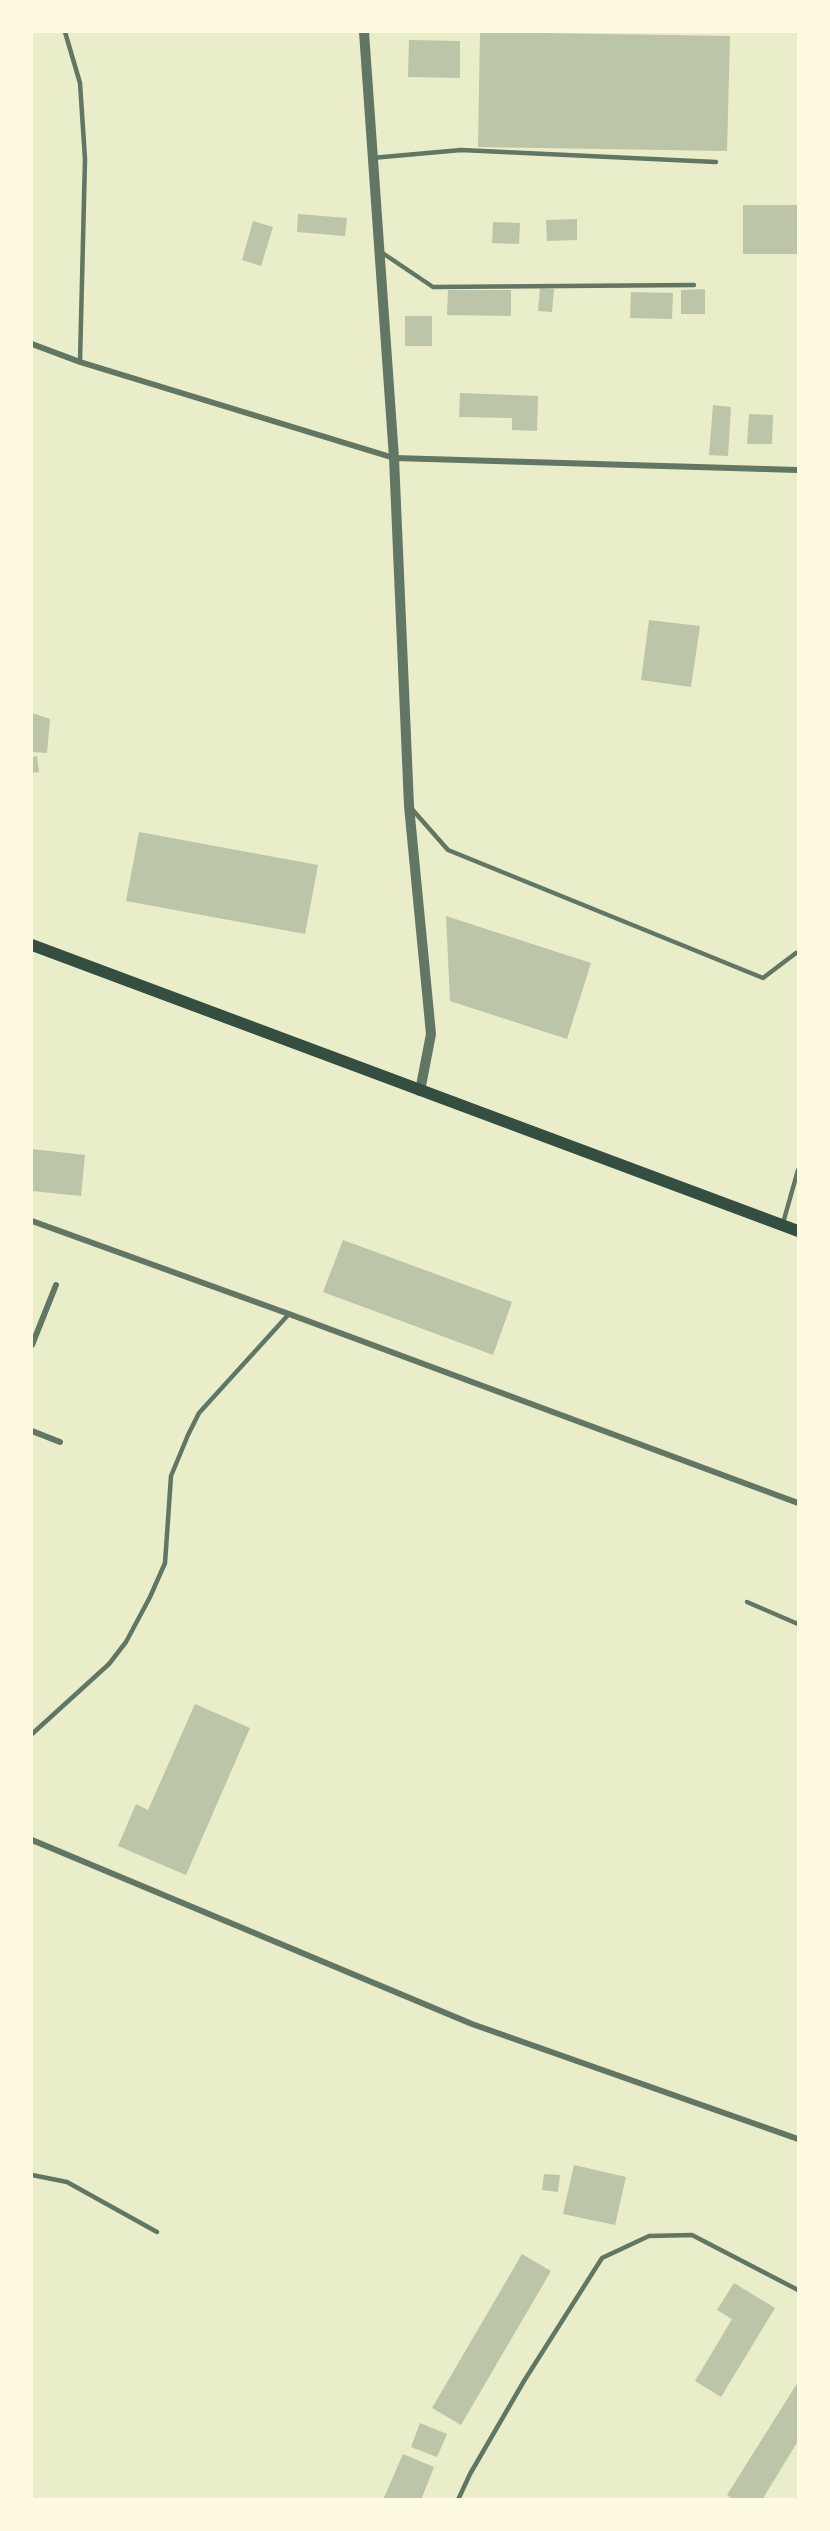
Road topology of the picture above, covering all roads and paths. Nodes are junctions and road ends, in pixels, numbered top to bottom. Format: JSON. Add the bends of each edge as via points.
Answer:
{"nodes":[{"id":1,"x":65,"y":32,"type":"edge"},
{"id":2,"x":364,"y":32,"type":"edge"},
{"id":3,"x":372,"y":158,"type":"junction"},
{"id":4,"x":716,"y":162,"type":"dead end"},
{"id":5,"x":379,"y":250,"type":"junction"},
{"id":6,"x":694,"y":285,"type":"dead end"},
{"id":7,"x":32,"y":344,"type":"edge"},
{"id":8,"x":80,"y":362,"type":"junction"},
{"id":9,"x":394,"y":458,"type":"junction"},
{"id":10,"x":798,"y":470,"type":"edge"},
{"id":11,"x":410,"y":806,"type":"junction"},
{"id":12,"x":32,"y":945,"type":"edge"},
{"id":13,"x":796,"y":953,"type":"dead end"},
{"id":14,"x":420,"y":1091,"type":"junction"},
{"id":15,"x":798,"y":1170,"type":"edge"},
{"id":16,"x":32,"y":1221,"type":"edge"},
{"id":17,"x":782,"y":1225,"type":"junction"},
{"id":18,"x":798,"y":1231,"type":"edge"},
{"id":19,"x":56,"y":1285,"type":"dead end"},
{"id":20,"x":289,"y":1314,"type":"junction"},
{"id":21,"x":32,"y":1345,"type":"edge"},
{"id":22,"x":32,"y":1431,"type":"edge"},
{"id":23,"x":60,"y":1442,"type":"dead end"},
{"id":24,"x":798,"y":1503,"type":"edge"},
{"id":25,"x":747,"y":1602,"type":"dead end"},
{"id":26,"x":798,"y":1624,"type":"edge"},
{"id":27,"x":32,"y":1734,"type":"edge"},
{"id":28,"x":32,"y":1840,"type":"edge"},
{"id":29,"x":798,"y":2139,"type":"edge"},
{"id":30,"x":32,"y":2175,"type":"edge"},
{"id":31,"x":157,"y":2232,"type":"dead end"},
{"id":32,"x":798,"y":2290,"type":"edge"},
{"id":33,"x":458,"y":2499,"type":"edge"}],
"edges":[{"from":1,"to":8,"type":"lane","via":[[80,83],[85,159]]},
{"from":2,"to":3,"type":"street"},
{"from":3,"to":4,"type":"lane","via":[[462,150]]},
{"from":3,"to":5,"type":"street"},
{"from":5,"to":6,"type":"lane","via":[[433,287]]},
{"from":5,"to":9,"type":"street"},
{"from":7,"to":8,"type":"street"},
{"from":8,"to":9,"type":"street"},
{"from":9,"to":10,"type":"street"},
{"from":9,"to":11,"type":"street"},
{"from":11,"to":13,"type":"lane","via":[[448,850],[763,978]]},
{"from":11,"to":14,"type":"street","via":[[431,1034]]},
{"from":12,"to":14,"type":"main road"},
{"from":14,"to":17,"type":"main road"},
{"from":15,"to":17,"type":"lane"},
{"from":16,"to":20,"type":"street"},
{"from":17,"to":18,"type":"main road"},
{"from":19,"to":21,"type":"street"},
{"from":20,"to":24,"type":"street"},
{"from":20,"to":27,"type":"lane","via":[[200,1413],[188,1435],[171,1476],[165,1563],[126,1642],[109,1664]]},
{"from":22,"to":23,"type":"street"},
{"from":25,"to":26,"type":"lane"},
{"from":28,"to":29,"type":"street","via":[[472,2024]]},
{"from":30,"to":31,"type":"lane","via":[[67,2182]]},
{"from":32,"to":33,"type":"lane","via":[[692,2235],[649,2236],[602,2258],[524,2381]]}]}
